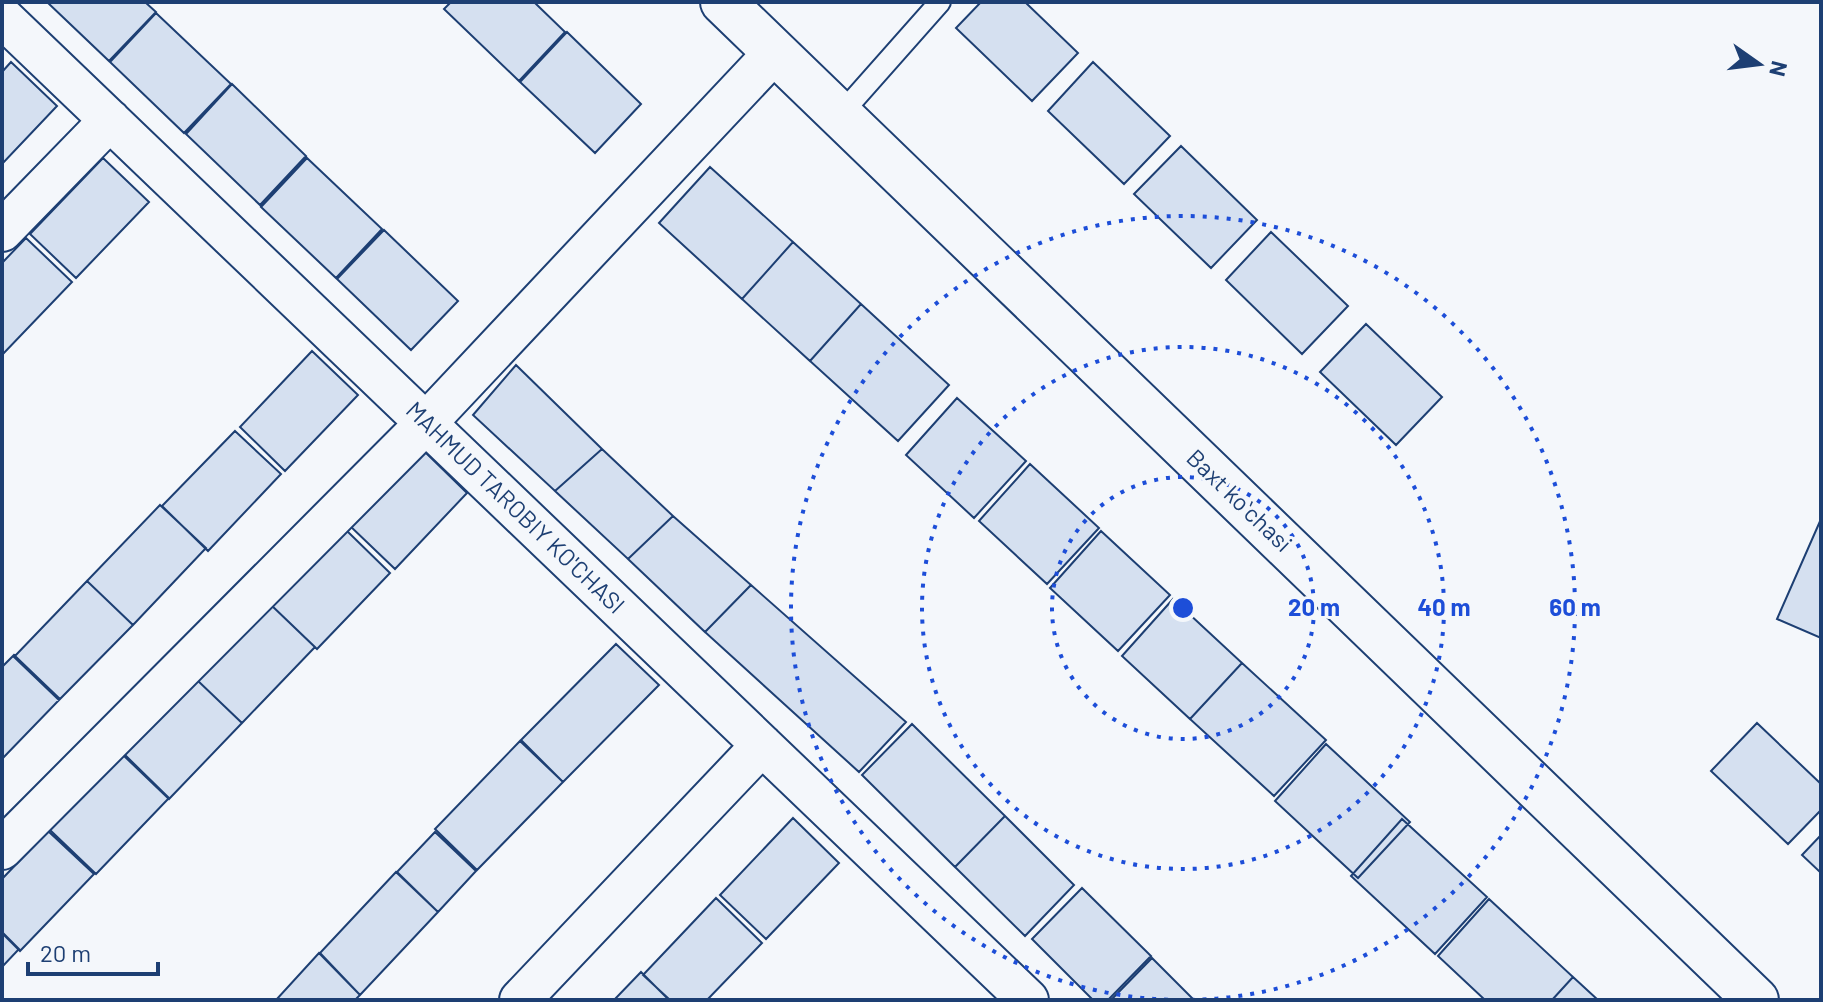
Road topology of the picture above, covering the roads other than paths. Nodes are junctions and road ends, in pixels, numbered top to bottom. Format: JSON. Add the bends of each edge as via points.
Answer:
{"nodes":[{"id":1,"x":723,"y":2,"type":"edge"},
{"id":2,"x":940,"y":2,"type":"edge"},
{"id":3,"x":2,"y":17,"type":"edge"},
{"id":4,"x":775,"y":52,"type":"junction"},
{"id":5,"x":840,"y":115,"type":"junction"},
{"id":6,"x":110,"y":120,"type":"junction"},
{"id":7,"x":2,"y":231,"type":"edge"},
{"id":8,"x":426,"y":423,"type":"junction"},
{"id":9,"x":762,"y":745,"type":"junction"},
{"id":10,"x":2,"y":849,"type":"edge"},
{"id":11,"x":520,"y":1000,"type":"edge"},
{"id":12,"x":1028,"y":1000,"type":"edge"},
{"id":13,"x":1756,"y":1000,"type":"edge"}],
"edges":[{"from":1,"to":4,"type":"main road","name":"Baxt koʻchasi"},
{"from":2,"to":5,"type":"lane"},
{"from":3,"to":6,"type":"street","name":"MAHMUD TAROBIY KO'CHASI"},
{"from":4,"to":5,"type":"main road","name":"Baxt koʻchasi"},
{"from":4,"to":8,"type":"street"},
{"from":5,"to":13,"type":"main road","name":"Baxt koʻchasi"},
{"from":6,"to":7,"type":"street"},
{"from":6,"to":8,"type":"street","name":"MAHMUD TAROBIY KO'CHASI"},
{"from":8,"to":9,"type":"street","name":"MAHMUD TAROBIY KO'CHASI"},
{"from":8,"to":10,"type":"street"},
{"from":9,"to":11,"type":"street"},
{"from":9,"to":12,"type":"street","name":"MAHMUD TAROBIY KO'CHASI"}]}
